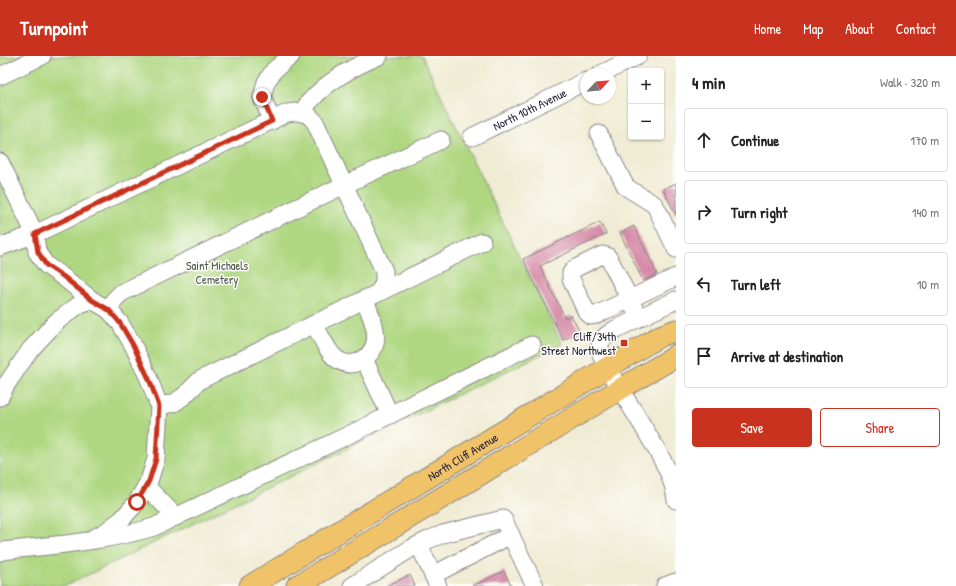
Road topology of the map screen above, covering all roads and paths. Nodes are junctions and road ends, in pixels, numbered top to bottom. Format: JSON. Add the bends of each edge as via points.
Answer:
{"nodes":[{"id":1,"x":42,"y":56,"type":"edge"},
{"id":2,"x":291,"y":56,"type":"edge"},
{"id":3,"x":379,"y":56,"type":"edge"},
{"id":4,"x":638,"y":56,"type":"edge"},
{"id":5,"x":613,"y":68,"type":"edge"},
{"id":6,"x":0,"y":76,"type":"edge"},
{"id":7,"x":580,"y":84,"type":"edge"},
{"id":8,"x":302,"y":113,"type":"junction"},
{"id":9,"x":272,"y":121,"type":"junction"},
{"id":10,"x":599,"y":134,"type":"dead end"},
{"id":11,"x":472,"y":137,"type":"dead end"},
{"id":12,"x":441,"y":140,"type":"dead end"},
{"id":13,"x":0,"y":162,"type":"edge"},
{"id":14,"x":344,"y":185,"type":"junction"},
{"id":15,"x":35,"y":234,"type":"junction"},
{"id":16,"x":482,"y":242,"type":"dead end"},
{"id":17,"x":0,"y":247,"type":"edge"},
{"id":18,"x":676,"y":249,"type":"edge"},
{"id":19,"x":676,"y":278,"type":"edge"},
{"id":20,"x":379,"y":292,"type":"junction"},
{"id":21,"x":364,"y":299,"type":"junction"},
{"id":22,"x":92,"y":300,"type":"junction"},
{"id":23,"x":676,"y":300,"type":"edge"},
{"id":24,"x":109,"y":310,"type":"junction"},
{"id":25,"x":639,"y":318,"type":"junction"},
{"id":26,"x":314,"y":324,"type":"junction"},
{"id":27,"x":676,"y":330,"type":"edge"},
{"id":28,"x":532,"y":345,"type":"dead end"},
{"id":29,"x":676,"y":355,"type":"edge"},
{"id":30,"x":364,"y":359,"type":"junction"},
{"id":31,"x":607,"y":368,"type":"junction"},
{"id":32,"x":620,"y":389,"type":"junction"},
{"id":33,"x":0,"y":397,"type":"edge"},
{"id":34,"x":159,"y":406,"type":"junction"},
{"id":35,"x":390,"y":415,"type":"junction"},
{"id":36,"x":146,"y":486,"type":"junction"},
{"id":37,"x":676,"y":500,"type":"edge"},
{"id":38,"x":176,"y":517,"type":"junction"},
{"id":39,"x":511,"y":535,"type":"junction"},
{"id":40,"x":89,"y":541,"type":"junction"},
{"id":41,"x":418,"y":545,"type":"junction"},
{"id":42,"x":0,"y":552,"type":"edge"},
{"id":43,"x":436,"y":580,"type":"edge"},
{"id":44,"x":676,"y":582,"type":"edge"},
{"id":45,"x":250,"y":586,"type":"edge"},
{"id":46,"x":297,"y":586,"type":"edge"},
{"id":47,"x":352,"y":586,"type":"edge"},
{"id":48,"x":536,"y":586,"type":"edge"},
{"id":49,"x":665,"y":586,"type":"edge"}],
"edges":[{"from":1,"to":6,"type":"street"},
{"from":2,"to":9,"type":"street","via":[[274,70],[266,82],[262,97]]},
{"from":3,"to":8,"type":"street","via":[[347,71],[321,90]]},
{"from":4,"to":5,"type":"street"},
{"from":7,"to":11,"type":"street","name":"North 10th Avenue"},
{"from":8,"to":9,"type":"street","via":[[287,114]]},
{"from":8,"to":14,"type":"street","via":[[309,114],[315,122]]},
{"from":9,"to":15,"type":"street"},
{"from":10,"to":18,"type":"street","via":[[626,187],[655,205]]},
{"from":12,"to":14,"type":"street"},
{"from":13,"to":15,"type":"street"},
{"from":14,"to":20,"type":"street","via":[[384,271],[384,282]]},
{"from":14,"to":24,"type":"street","via":[[121,293]]},
{"from":15,"to":17,"type":"street"},
{"from":15,"to":22,"type":"street","via":[[38,252],[46,265]]},
{"from":16,"to":20,"type":"street"},
{"from":19,"to":25,"type":"street","via":[[630,299]]},
{"from":20,"to":21,"type":"street"},
{"from":21,"to":26,"type":"street"},
{"from":21,"to":30,"type":"street","via":[[375,326],[376,338],[374,348]]},
{"from":22,"to":24,"type":"street"},
{"from":22,"to":33,"type":"street","via":[[80,304],[56,322],[30,350]]},
{"from":23,"to":25,"type":"street"},
{"from":24,"to":34,"type":"street","via":[[133,345]]},
{"from":25,"to":31,"type":"street","via":[[606,334],[602,339],[600,351]]},
{"from":26,"to":30,"type":"street","via":[[331,354],[338,360],[348,364]]},
{"from":26,"to":34,"type":"street","via":[[200,380],[174,403]]},
{"from":27,"to":31,"type":"main road","name":"North Cliff Avenue","via":[[660,336]]},
{"from":28,"to":35,"type":"street"},
{"from":29,"to":32,"type":"main road","name":"North Cliff Avenue"},
{"from":30,"to":35,"type":"street"},
{"from":31,"to":32,"type":"street"},
{"from":31,"to":45,"type":"main road","name":"North Cliff Avenue"},
{"from":32,"to":37,"type":"street","via":[[661,456],[675,490]]},
{"from":32,"to":46,"type":"main road","name":"North Cliff Avenue"},
{"from":34,"to":36,"type":"street","via":[[156,459]]},
{"from":35,"to":38,"type":"street"},
{"from":36,"to":38,"type":"street"},
{"from":36,"to":40,"type":"street","via":[[137,502],[122,519]]},
{"from":38,"to":40,"type":"street","via":[[135,533]]},
{"from":39,"to":41,"type":"street","via":[[503,519],[443,534]]},
{"from":39,"to":43,"type":"street"},
{"from":39,"to":48,"type":"street"},
{"from":40,"to":42,"type":"street"},
{"from":41,"to":43,"type":"street"},
{"from":41,"to":47,"type":"street"},
{"from":44,"to":49,"type":"street"}]}
